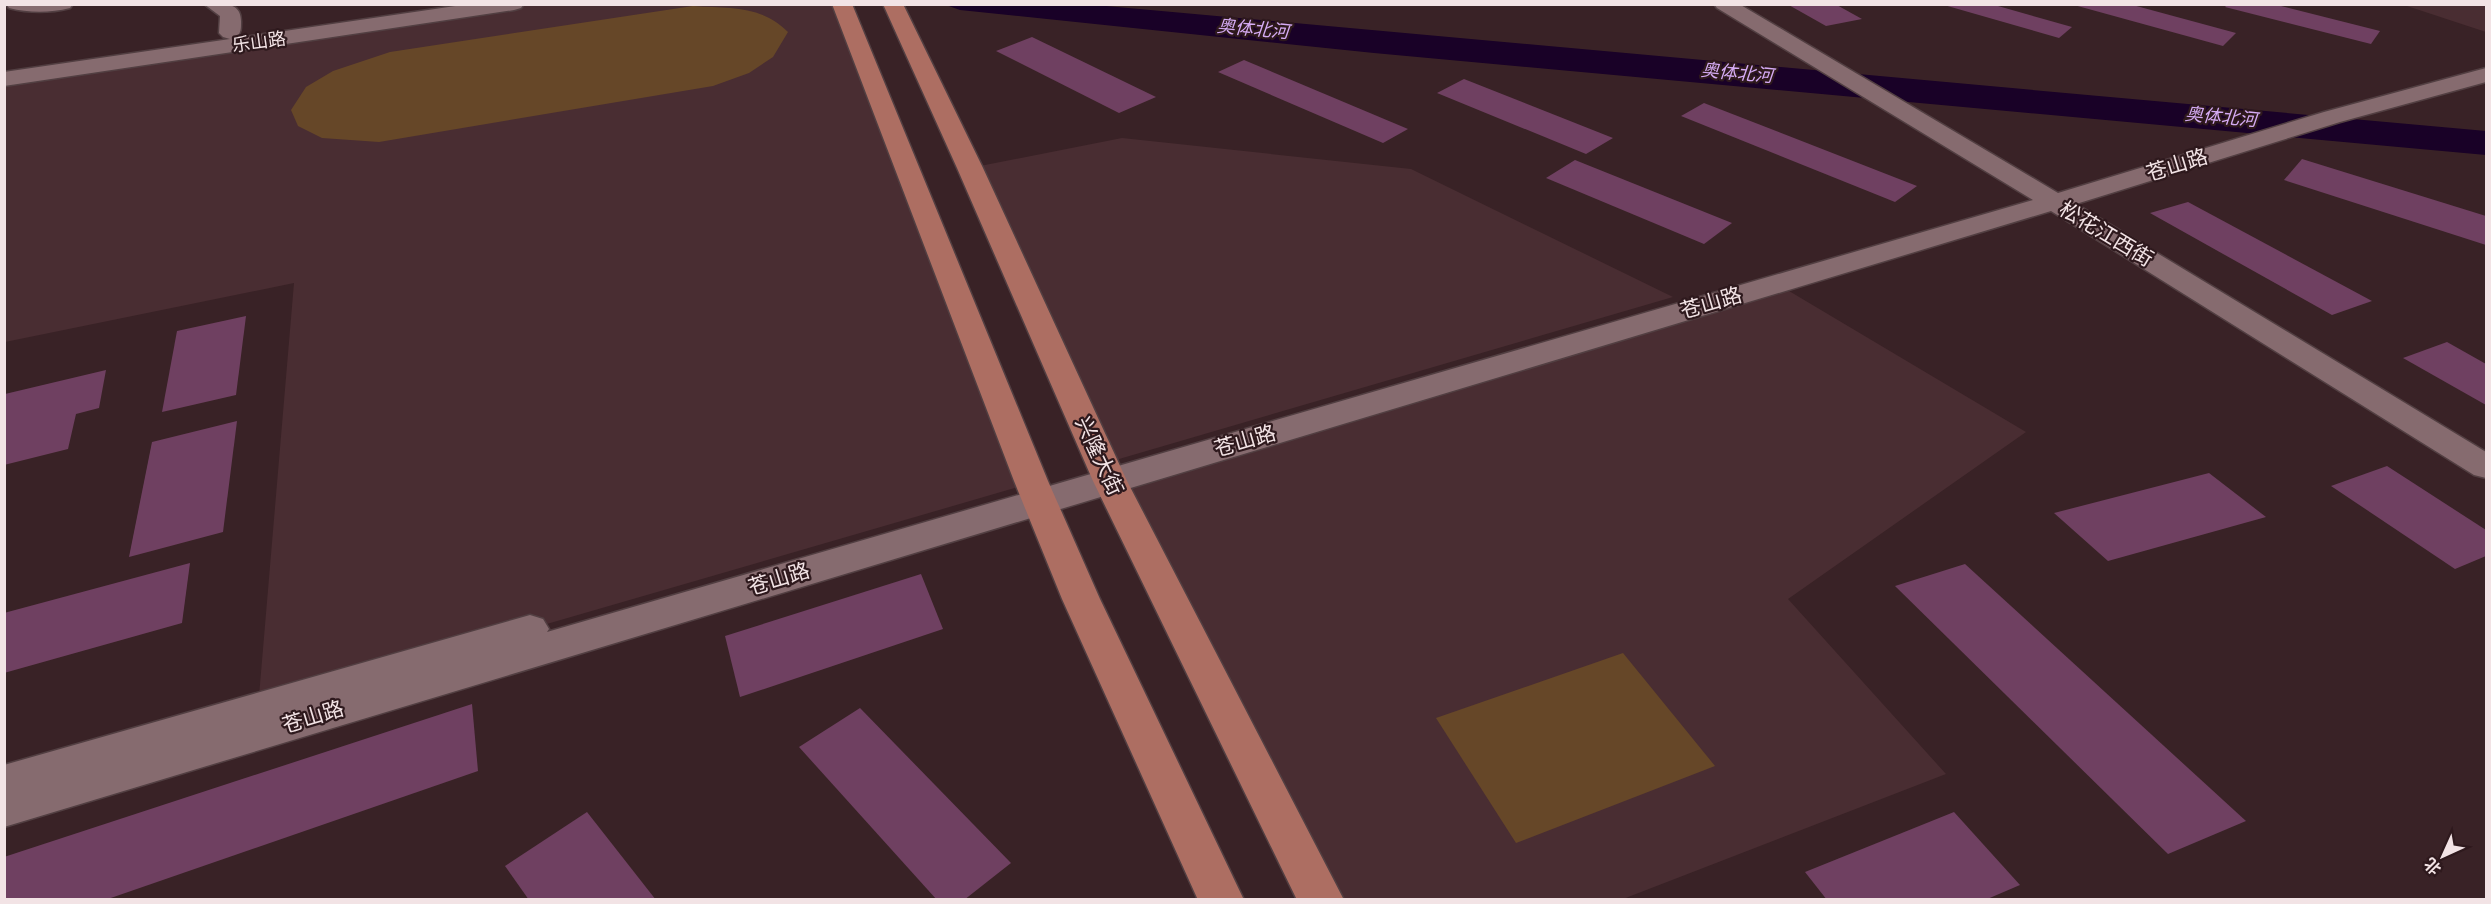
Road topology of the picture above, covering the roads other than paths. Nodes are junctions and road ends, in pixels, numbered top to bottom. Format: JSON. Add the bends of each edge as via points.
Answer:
{"nodes":[{"id":1,"x":16,"y":4,"type":"edge"},
{"id":2,"x":63,"y":4,"type":"edge"},
{"id":3,"x":214,"y":4,"type":"edge"},
{"id":4,"x":440,"y":4,"type":"edge"},
{"id":5,"x":514,"y":4,"type":"edge"},
{"id":6,"x":842,"y":4,"type":"edge"},
{"id":7,"x":893,"y":4,"type":"edge"},
{"id":8,"x":1724,"y":4,"type":"edge"},
{"id":9,"x":230,"y":33,"type":"junction"},
{"id":10,"x":2487,"y":63,"type":"edge"},
{"id":11,"x":4,"y":64,"type":"edge"},
{"id":12,"x":2487,"y":75,"type":"edge"},
{"id":13,"x":4,"y":80,"type":"edge"},
{"id":14,"x":2320,"y":115,"type":"junction"},
{"id":15,"x":2045,"y":197,"type":"junction"},
{"id":16,"x":2487,"y":467,"type":"edge"},
{"id":17,"x":1106,"y":472,"type":"junction"},
{"id":18,"x":1036,"y":492,"type":"junction"},
{"id":19,"x":4,"y":783,"type":"edge"},
{"id":20,"x":4,"y":809,"type":"edge"},
{"id":21,"x":1221,"y":900,"type":"edge"},
{"id":22,"x":1321,"y":900,"type":"edge"}],
"edges":[{"from":1,"to":2,"type":"street"},
{"from":3,"to":9,"type":"street","via":[[231,14]]},
{"from":4,"to":9,"type":"street","name":"乐山路"},
{"from":5,"to":13,"type":"street","name":"乐山路"},
{"from":6,"to":18,"type":"main road"},
{"from":7,"to":17,"type":"main road","name":"兴隆大街"},
{"from":8,"to":15,"type":"street","name":"松花江西街"},
{"from":9,"to":11,"type":"street","name":"乐山路"},
{"from":10,"to":14,"type":"street","name":"苍山路"},
{"from":12,"to":14,"type":"street","name":"苍山路"},
{"from":14,"to":15,"type":"street","name":"苍山路"},
{"from":15,"to":16,"type":"street","name":"松花江西街"},
{"from":15,"to":17,"type":"street","name":"苍山路"},
{"from":17,"to":18,"type":"street","name":"苍山路"},
{"from":17,"to":22,"type":"main road","name":"兴隆大街"},
{"from":18,"to":19,"type":"street","name":"苍山路"},
{"from":18,"to":20,"type":"street","name":"苍山路"},
{"from":18,"to":21,"type":"main road"}]}
